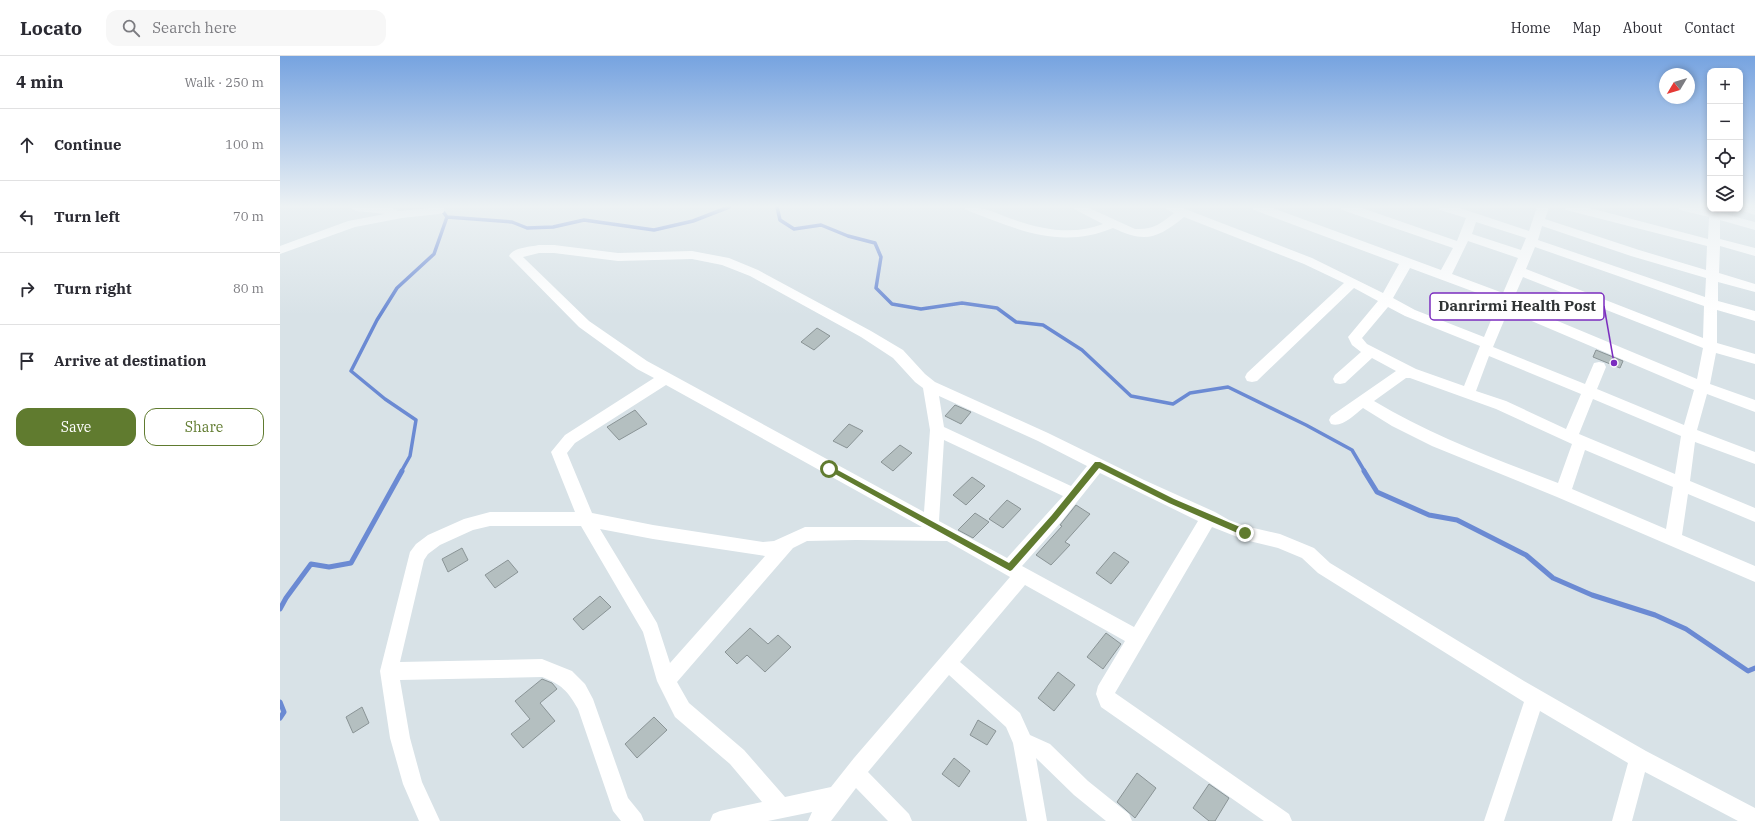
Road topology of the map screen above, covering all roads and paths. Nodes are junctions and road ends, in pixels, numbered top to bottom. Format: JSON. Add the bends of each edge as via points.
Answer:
{"nodes":[{"id":1,"x":300,"y":243,"type":"edge"},
{"id":2,"x":1260,"y":243,"type":"edge"},
{"id":3,"x":1351,"y":243,"type":"edge"},
{"id":4,"x":1462,"y":243,"type":"edge"},
{"id":5,"x":1470,"y":243,"type":"edge"},
{"id":6,"x":1531,"y":243,"type":"edge"},
{"id":7,"x":1543,"y":243,"type":"edge"},
{"id":8,"x":1607,"y":243,"type":"edge"},
{"id":9,"x":1714,"y":243,"type":"joint"},
{"id":10,"x":280,"y":250,"type":"edge"},
{"id":11,"x":1755,"y":252,"type":"edge"},
{"id":12,"x":1526,"y":256,"type":"junction"},
{"id":13,"x":1406,"y":263,"type":"junction"},
{"id":14,"x":1520,"y":271,"type":"junction"},
{"id":15,"x":1712,"y":276,"type":"junction"},
{"id":16,"x":1444,"y":277,"type":"junction"},
{"id":17,"x":1353,"y":282,"type":"junction"},
{"id":18,"x":1755,"y":288,"type":"edge"},
{"id":19,"x":1386,"y":300,"type":"junction"},
{"id":20,"x":1505,"y":302,"type":"junction"},
{"id":21,"x":1710,"y":304,"type":"junction"},
{"id":22,"x":1755,"y":316,"type":"edge"},
{"id":23,"x":1710,"y":346,"type":"junction"},
{"id":24,"x":1486,"y":347,"type":"junction"},
{"id":25,"x":1370,"y":352,"type":"junction"},
{"id":26,"x":1755,"y":359,"type":"edge"},
{"id":27,"x":1599,"y":367,"type":"dead end"},
{"id":28,"x":1411,"y":373,"type":"junction"},
{"id":29,"x":1252,"y":377,"type":"dead end"},
{"id":30,"x":666,"y":378,"type":"junction"},
{"id":31,"x":1340,"y":379,"type":"dead end"},
{"id":32,"x":930,"y":386,"type":"junction"},
{"id":33,"x":1702,"y":387,"type":"junction"},
{"id":34,"x":1589,"y":392,"type":"junction"},
{"id":35,"x":1468,"y":393,"type":"junction"},
{"id":36,"x":1363,"y":401,"type":"junction"},
{"id":37,"x":1755,"y":406,"type":"edge"},
{"id":38,"x":1336,"y":420,"type":"dead end"},
{"id":39,"x":937,"y":430,"type":"junction"},
{"id":40,"x":1689,"y":433,"type":"junction"},
{"id":41,"x":1575,"y":439,"type":"junction"},
{"id":42,"x":1755,"y":458,"type":"edge"},
{"id":43,"x":1098,"y":464,"type":"junction"},
{"id":44,"x":1680,"y":485,"type":"junction"},
{"id":45,"x":1563,"y":492,"type":"junction"},
{"id":46,"x":1074,"y":494,"type":"junction"},
{"id":47,"x":1755,"y":515,"type":"edge"},
{"id":48,"x":1209,"y":517,"type":"junction"},
{"id":49,"x":586,"y":519,"type":"junction"},
{"id":50,"x":931,"y":526,"type":"junction"},
{"id":51,"x":949,"y":535,"type":"junction"},
{"id":52,"x":1673,"y":538,"type":"junction"},
{"id":53,"x":787,"y":543,"type":"junction"},
{"id":54,"x":1016,"y":571,"type":"junction"},
{"id":55,"x":1755,"y":574,"type":"edge"},
{"id":56,"x":1137,"y":638,"type":"junction"},
{"id":57,"x":948,"y":663,"type":"junction"},
{"id":58,"x":389,"y":671,"type":"junction"},
{"id":59,"x":666,"y":681,"type":"junction"},
{"id":60,"x":1535,"y":698,"type":"junction"},
{"id":61,"x":1023,"y":742,"type":"junction"},
{"id":62,"x":1639,"y":758,"type":"junction"},
{"id":63,"x":855,"y":773,"type":"junction"},
{"id":64,"x":838,"y":796,"type":"junction"},
{"id":65,"x":781,"y":808,"type":"junction"},
{"id":66,"x":1261,"y":815,"type":"edge"},
{"id":67,"x":1755,"y":819,"type":"edge"},
{"id":68,"x":430,"y":821,"type":"edge"},
{"id":69,"x":634,"y":821,"type":"edge"},
{"id":70,"x":720,"y":821,"type":"edge"},
{"id":71,"x":818,"y":821,"type":"edge"},
{"id":72,"x":902,"y":821,"type":"edge"},
{"id":73,"x":1036,"y":821,"type":"edge"},
{"id":74,"x":1122,"y":821,"type":"edge"},
{"id":75,"x":1282,"y":821,"type":"edge"},
{"id":76,"x":1494,"y":821,"type":"edge"},
{"id":77,"x":1622,"y":821,"type":"edge"}],
"edges":[{"from":1,"to":10,"type":"street"},
{"from":2,"to":17,"type":"street"},
{"from":3,"to":13,"type":"street"},
{"from":4,"to":16,"type":"street"},
{"from":5,"to":12,"type":"street"},
{"from":6,"to":12,"type":"street"},
{"from":7,"to":21,"type":"street"},
{"from":8,"to":15,"type":"street"},
{"from":9,"to":11,"type":"street"},
{"from":9,"to":15,"type":"street"},
{"from":12,"to":14,"type":"street"},
{"from":13,"to":16,"type":"street"},
{"from":13,"to":19,"type":"street"},
{"from":14,"to":20,"type":"street"},
{"from":14,"to":23,"type":"street"},
{"from":15,"to":18,"type":"street"},
{"from":15,"to":21,"type":"street"},
{"from":16,"to":20,"type":"street"},
{"from":17,"to":19,"type":"street"},
{"from":17,"to":29,"type":"street"},
{"from":19,"to":24,"type":"street"},
{"from":19,"to":25,"type":"street","via":[[1355,337],[1357,342]]},
{"from":20,"to":24,"type":"street"},
{"from":20,"to":33,"type":"street"},
{"from":21,"to":22,"type":"street"},
{"from":21,"to":23,"type":"street"},
{"from":23,"to":26,"type":"street"},
{"from":23,"to":33,"type":"street"},
{"from":24,"to":34,"type":"street"},
{"from":24,"to":35,"type":"street"},
{"from":25,"to":28,"type":"street"},
{"from":25,"to":31,"type":"street"},
{"from":27,"to":34,"type":"street"},
{"from":28,"to":35,"type":"street"},
{"from":28,"to":36,"type":"street","via":[[1403,373]]},
{"from":30,"to":32,"type":"street","via":[[642,365],[584,324],[515,256],[539,249],[554,249],[618,257],[692,255],[725,261],[754,273],[866,334],[898,354]]},
{"from":30,"to":49,"type":"street","via":[[570,439],[559,452]]},
{"from":30,"to":50,"type":"street"},
{"from":32,"to":39,"type":"street"},
{"from":32,"to":43,"type":"street","via":[[1043,436]]},
{"from":33,"to":37,"type":"street"},
{"from":33,"to":40,"type":"street"},
{"from":34,"to":40,"type":"street"},
{"from":34,"to":41,"type":"street"},
{"from":35,"to":41,"type":"street","via":[[1501,405]]},
{"from":36,"to":38,"type":"street"},
{"from":36,"to":45,"type":"street","via":[[1437,442]]},
{"from":39,"to":46,"type":"street"},
{"from":39,"to":50,"type":"street"},
{"from":40,"to":42,"type":"street"},
{"from":40,"to":44,"type":"street"},
{"from":41,"to":44,"type":"street"},
{"from":41,"to":45,"type":"street"},
{"from":43,"to":46,"type":"street"},
{"from":43,"to":48,"type":"street"},
{"from":44,"to":47,"type":"street"},
{"from":44,"to":52,"type":"street"},
{"from":45,"to":52,"type":"street"},
{"from":46,"to":54,"type":"street"},
{"from":48,"to":56,"type":"street"},
{"from":48,"to":60,"type":"street","via":[[1245,533],[1280,541],[1308,553],[1324,568]]},
{"from":49,"to":53,"type":"street","via":[[763,549],[776,548]]},
{"from":49,"to":58,"type":"street","via":[[490,519],[470,524],[434,540],[422,549],[416,557]]},
{"from":49,"to":59,"type":"street","via":[[651,629]]},
{"from":50,"to":51,"type":"street"},
{"from":51,"to":53,"type":"street","via":[[805,534]]},
{"from":51,"to":54,"type":"street"},
{"from":52,"to":55,"type":"street"},
{"from":53,"to":59,"type":"street"},
{"from":54,"to":56,"type":"street"},
{"from":54,"to":57,"type":"street"},
{"from":56,"to":66,"type":"street","via":[[1106,686],[1105,694],[1108,700]]},
{"from":57,"to":61,"type":"street","via":[[1012,720]]},
{"from":57,"to":63,"type":"street"},
{"from":58,"to":68,"type":"street","via":[[400,738],[413,784]]},
{"from":58,"to":69,"type":"street","via":[[542,668],[565,676],[578,690],[586,706],[620,804]]},
{"from":59,"to":65,"type":"street","via":[[682,710],[737,757]]},
{"from":60,"to":62,"type":"street"},
{"from":60,"to":76,"type":"street"},
{"from":61,"to":73,"type":"street"},
{"from":61,"to":74,"type":"street","via":[[1043,751],[1081,788]]},
{"from":62,"to":67,"type":"street"},
{"from":62,"to":77,"type":"street"},
{"from":63,"to":64,"type":"street"},
{"from":63,"to":72,"type":"street"},
{"from":64,"to":65,"type":"street"},
{"from":64,"to":71,"type":"street"},
{"from":65,"to":70,"type":"street"},
{"from":66,"to":75,"type":"street"}]}
